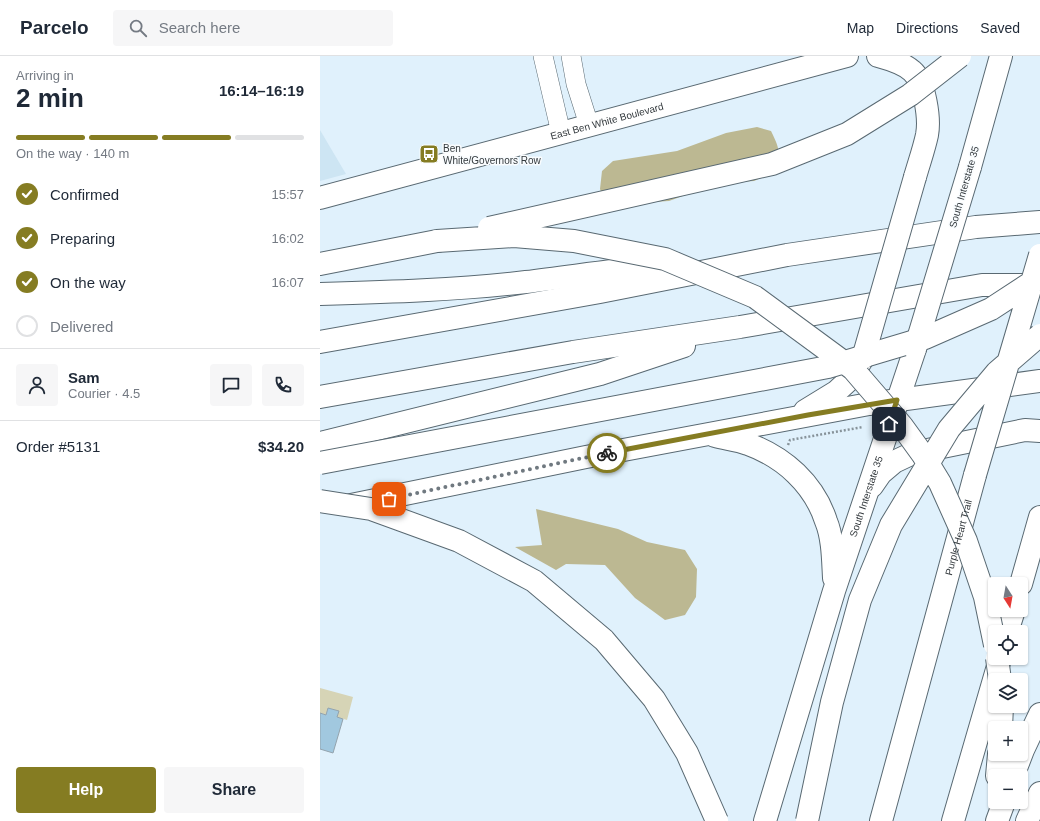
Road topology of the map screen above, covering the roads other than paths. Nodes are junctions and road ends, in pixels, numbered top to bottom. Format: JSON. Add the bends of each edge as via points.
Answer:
{"nodes":[{"id":1,"x":543,"y":56,"type":"edge"},
{"id":2,"x":571,"y":56,"type":"edge"},
{"id":3,"x":847,"y":56,"type":"edge"},
{"id":4,"x":878,"y":56,"type":"edge"},
{"id":5,"x":960,"y":56,"type":"edge"},
{"id":6,"x":1001,"y":56,"type":"edge"},
{"id":7,"x":589,"y":125,"type":"junction"},
{"id":8,"x":561,"y":133,"type":"junction"},
{"id":9,"x":320,"y":198,"type":"edge"},
{"id":10,"x":1040,"y":222,"type":"edge"},
{"id":11,"x":437,"y":241,"type":"junction"},
{"id":12,"x":787,"y":255,"type":"junction"},
{"id":13,"x":1040,"y":256,"type":"edge"},
{"id":14,"x":320,"y":264,"type":"edge"},
{"id":15,"x":1040,"y":277,"type":"edge"},
{"id":16,"x":1040,"y":285,"type":"edge"},
{"id":17,"x":320,"y":294,"type":"edge"},
{"id":18,"x":740,"y":327,"type":"junction"},
{"id":19,"x":1040,"y":335,"type":"edge"},
{"id":20,"x":320,"y":342,"type":"edge"},
{"id":21,"x":1040,"y":381,"type":"edge"},
{"id":22,"x":320,"y":397,"type":"edge"},
{"id":23,"x":897,"y":400,"type":"junction"},
{"id":24,"x":793,"y":418,"type":"junction"},
{"id":25,"x":1040,"y":431,"type":"edge"},
{"id":26,"x":706,"y":434,"type":"junction"},
{"id":27,"x":320,"y":443,"type":"edge"},
{"id":28,"x":320,"y":463,"type":"edge"},
{"id":29,"x":865,"y":496,"type":"junction"},
{"id":30,"x":320,"y":501,"type":"edge"},
{"id":31,"x":320,"y":510,"type":"edge"},
{"id":32,"x":1040,"y":517,"type":"edge"},
{"id":33,"x":1023,"y":577,"type":"edge"},
{"id":34,"x":834,"y":592,"type":"junction"},
{"id":35,"x":990,"y":625,"type":"edge"},
{"id":36,"x":996,"y":665,"type":"edge"},
{"id":37,"x":1040,"y":714,"type":"edge"},
{"id":38,"x":1016,"y":769,"type":"edge"},
{"id":39,"x":1040,"y":793,"type":"edge"},
{"id":40,"x":995,"y":809,"type":"edge"},
{"id":41,"x":1001,"y":809,"type":"edge"},
{"id":42,"x":716,"y":821,"type":"edge"},
{"id":43,"x":765,"y":821,"type":"edge"},
{"id":44,"x":807,"y":821,"type":"edge"},
{"id":45,"x":881,"y":821,"type":"edge"},
{"id":46,"x":953,"y":821,"type":"edge"},
{"id":47,"x":994,"y":821,"type":"edge"},
{"id":48,"x":997,"y":821,"type":"edge"},
{"id":49,"x":1027,"y":821,"type":"edge"}],
"edges":[{"from":1,"to":8,"type":"street"},
{"from":2,"to":7,"type":"street","via":[[576,84]]},
{"from":3,"to":7,"type":"main road","name":"East Ben White Boulevard"},
{"from":4,"to":24,"type":"main road","bridge":true,"via":[[891,59],[912,71],[924,92],[928,112],[927,134],[863,358],[849,380],[836,392]]},
{"from":5,"to":11,"type":"main road","bridge":true,"via":[[910,95],[846,134],[772,164]]},
{"from":6,"to":23,"type":"main road","name":"South Interstate 35","bridge":true,"via":[[915,350]]},
{"from":7,"to":8,"type":"main road","name":"East Ben White Boulevard"},
{"from":8,"to":9,"type":"main road","name":"East Ben White Boulevard"},
{"from":10,"to":12,"type":"main road","via":[[976,227]]},
{"from":11,"to":14,"type":"main road"},
{"from":11,"to":35,"type":"main road","bridge":true,"via":[[514,236],[574,241],[665,259],[755,297],[852,369],[902,426],[923,455],[940,483],[966,541]]},
{"from":12,"to":17,"type":"main road","via":[[635,267],[525,282],[412,291]]},
{"from":12,"to":20,"type":"main road","via":[[600,292]]},
{"from":13,"to":45,"type":"main road","name":"Purple Heart Trail","bridge":true,"via":[[975,475]]},
{"from":15,"to":28,"type":"main road","bridge":true,"via":[[991,309],[925,338],[828,367]]},
{"from":16,"to":18,"type":"main road","via":[[982,285]]},
{"from":18,"to":22,"type":"main road","via":[[573,352]]},
{"from":18,"to":27,"type":"main road","via":[[600,374]]},
{"from":19,"to":44,"type":"main road","bridge":true,"via":[[997,372],[949,429],[891,525],[860,600],[832,702]]},
{"from":21,"to":23,"type":"main road"},
{"from":23,"to":24,"type":"main road"},
{"from":23,"to":29,"type":"main road","name":"South Interstate 35"},
{"from":24,"to":26,"type":"main road"},
{"from":25,"to":29,"type":"main road","via":[[1025,430],[913,453],[894,462],[881,473]]},
{"from":26,"to":31,"type":"main road","via":[[374,502]]},
{"from":26,"to":34,"type":"main road","via":[[748,444],[778,458],[800,477],[814,494],[827,521],[832,549]]},
{"from":29,"to":34,"type":"main road","name":"South Interstate 35"},
{"from":30,"to":42,"type":"main road","bridge":true,"via":[[371,509],[459,540],[534,581],[604,640],[654,699],[687,753]]},
{"from":32,"to":33,"type":"main road"},
{"from":34,"to":43,"type":"main road","name":"South Interstate 35"},
{"from":36,"to":46,"type":"main road"},
{"from":37,"to":38,"type":"main road"},
{"from":39,"to":49,"type":"main road"},
{"from":40,"to":47,"type":"main road"},
{"from":41,"to":48,"type":"main road"}]}
